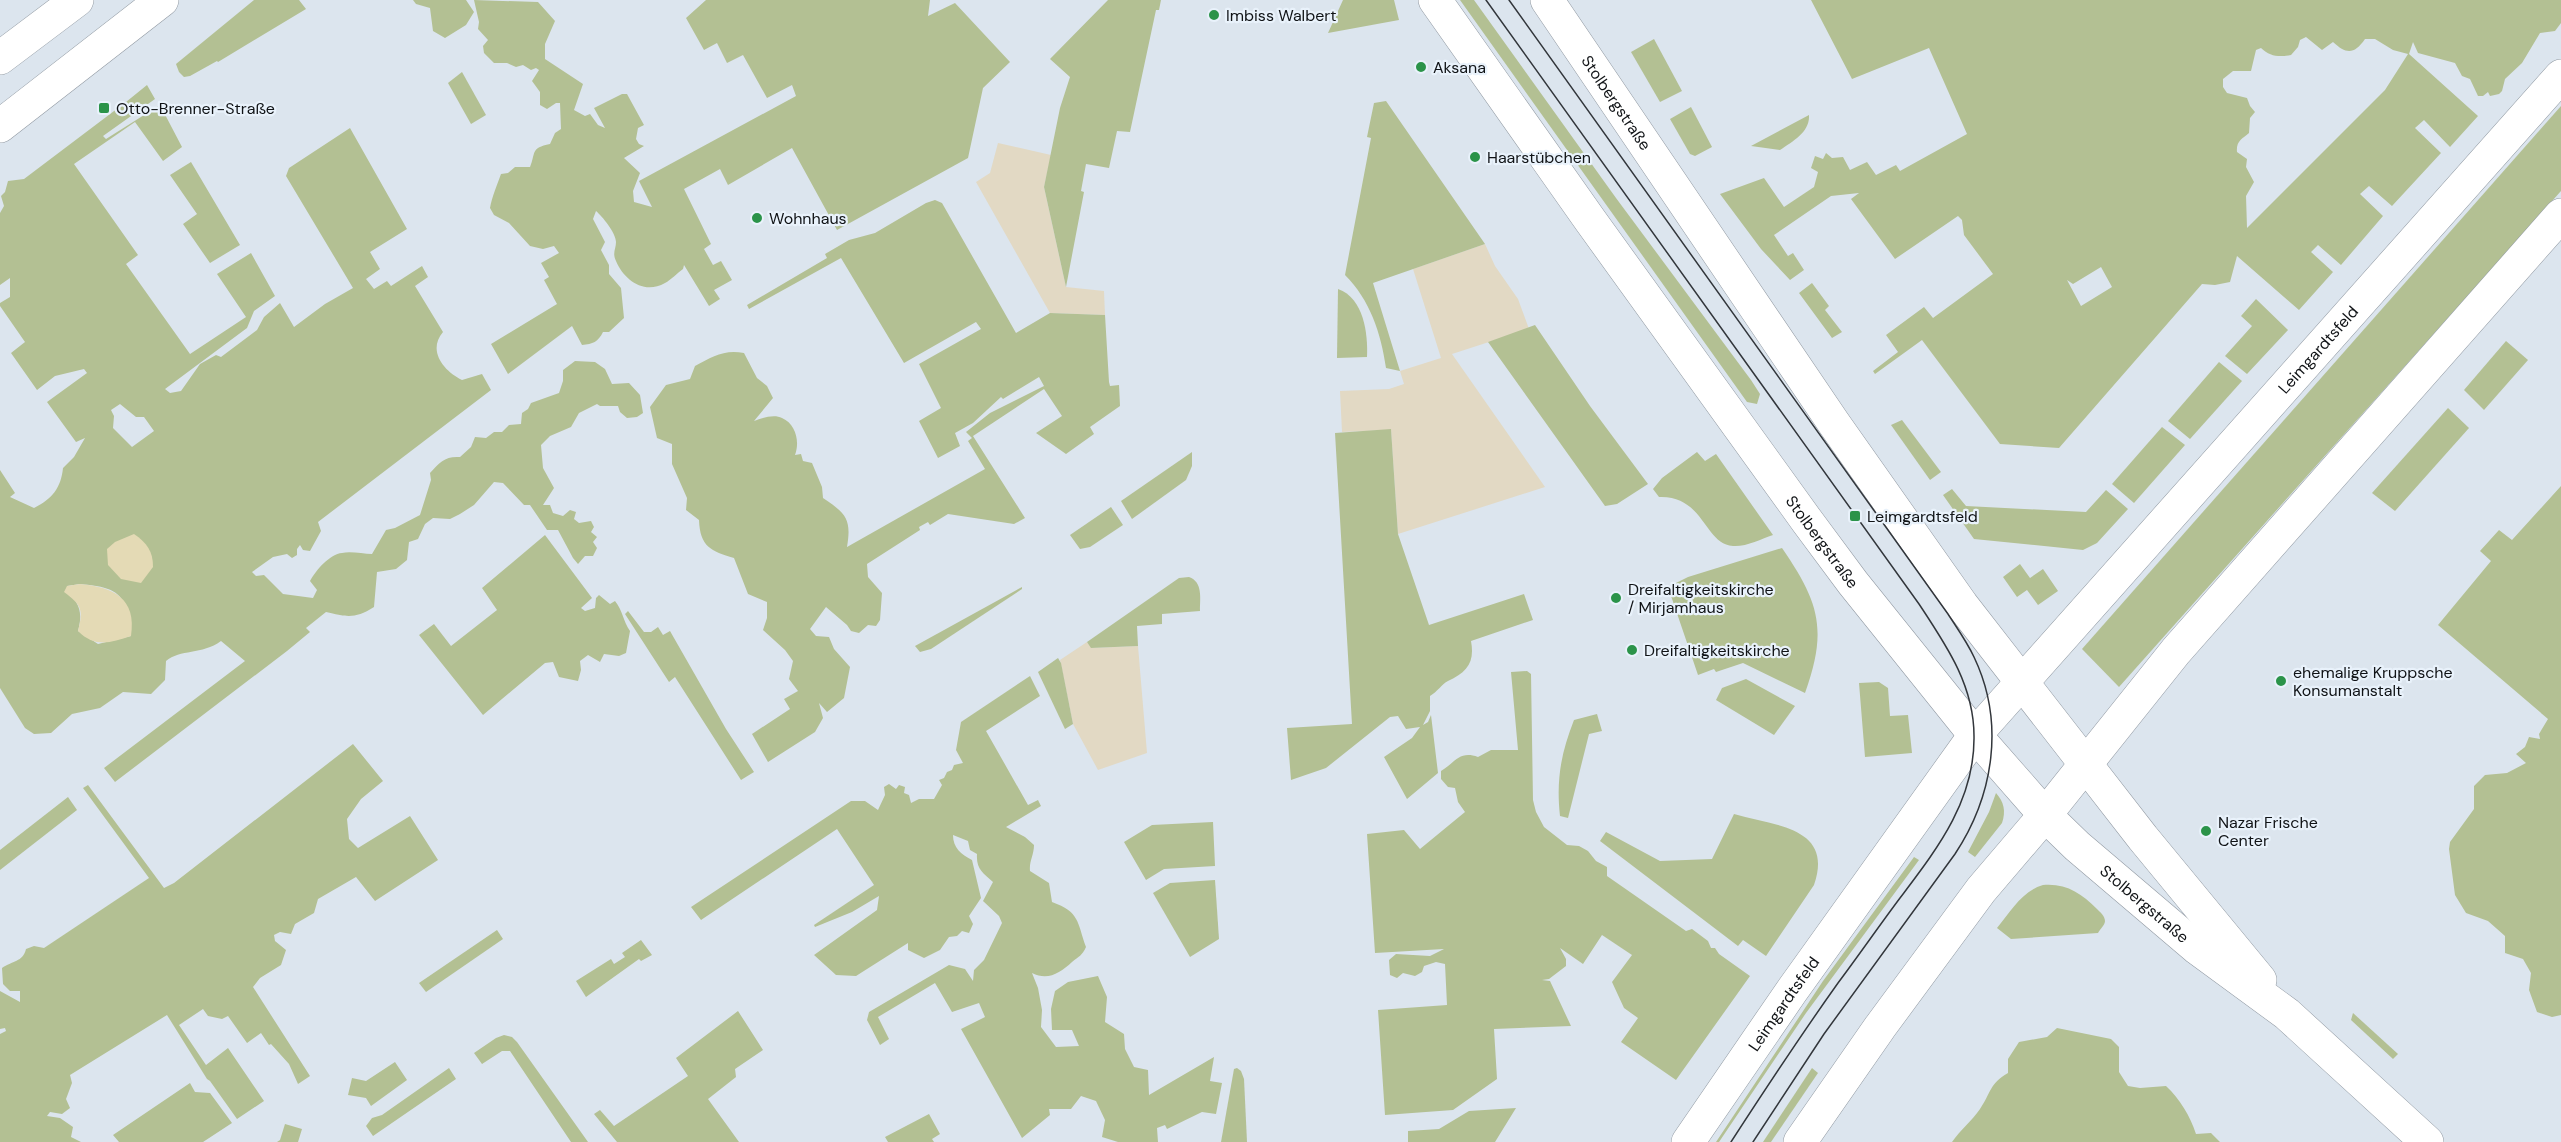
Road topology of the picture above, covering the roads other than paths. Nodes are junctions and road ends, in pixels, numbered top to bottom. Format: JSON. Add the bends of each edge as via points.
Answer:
{"nodes":[{"id":1,"x":77,"y":0,"type":"edge"},
{"id":2,"x":162,"y":0,"type":"edge"},
{"id":3,"x":1435,"y":0,"type":"edge"},
{"id":4,"x":1547,"y":0,"type":"edge"},
{"id":5,"x":0,"y":58,"type":"edge"},
{"id":6,"x":2561,"y":76,"type":"edge"},
{"id":7,"x":0,"y":126,"type":"edge"},
{"id":8,"x":2561,"y":215,"type":"edge"},
{"id":9,"x":2021,"y":682,"type":"junction"},
{"id":10,"x":1975,"y":735,"type":"junction"},
{"id":11,"x":2086,"y":763,"type":"junction"},
{"id":12,"x":2045,"y":815,"type":"junction"},
{"id":13,"x":2287,"y":1014,"type":"junction"},
{"id":14,"x":1688,"y":1142,"type":"edge"},
{"id":15,"x":1800,"y":1142,"type":"edge"},
{"id":16,"x":2427,"y":1142,"type":"edge"}],
"edges":[{"from":1,"to":5,"type":"street"},
{"from":2,"to":7,"type":"street"},
{"from":3,"to":10,"type":"street","name":"Stolbergstraße","via":[[1807,521]]},
{"from":4,"to":9,"type":"street","name":"Stolbergstraße","via":[[1833,422]]},
{"from":6,"to":9,"type":"street","name":"Leimgardtsfeld"},
{"from":8,"to":11,"type":"street","via":[[2231,586]]},
{"from":9,"to":10,"type":"street","name":"Leimgardtsfeld"},
{"from":9,"to":11,"type":"street","name":"Stolbergstraße"},
{"from":10,"to":12,"type":"street","name":"Stolbergstraße"},
{"from":10,"to":14,"type":"street","name":"Leimgardtsfeld"},
{"from":11,"to":12,"type":"street"},
{"from":11,"to":13,"type":"street","name":"Stolbergstraße"},
{"from":12,"to":13,"type":"street","name":"Stolbergstraße","via":[[2197,948]]},
{"from":12,"to":15,"type":"street","via":[[1960,918]]},
{"from":13,"to":16,"type":"street","name":"Stolbergstraße"}]}
